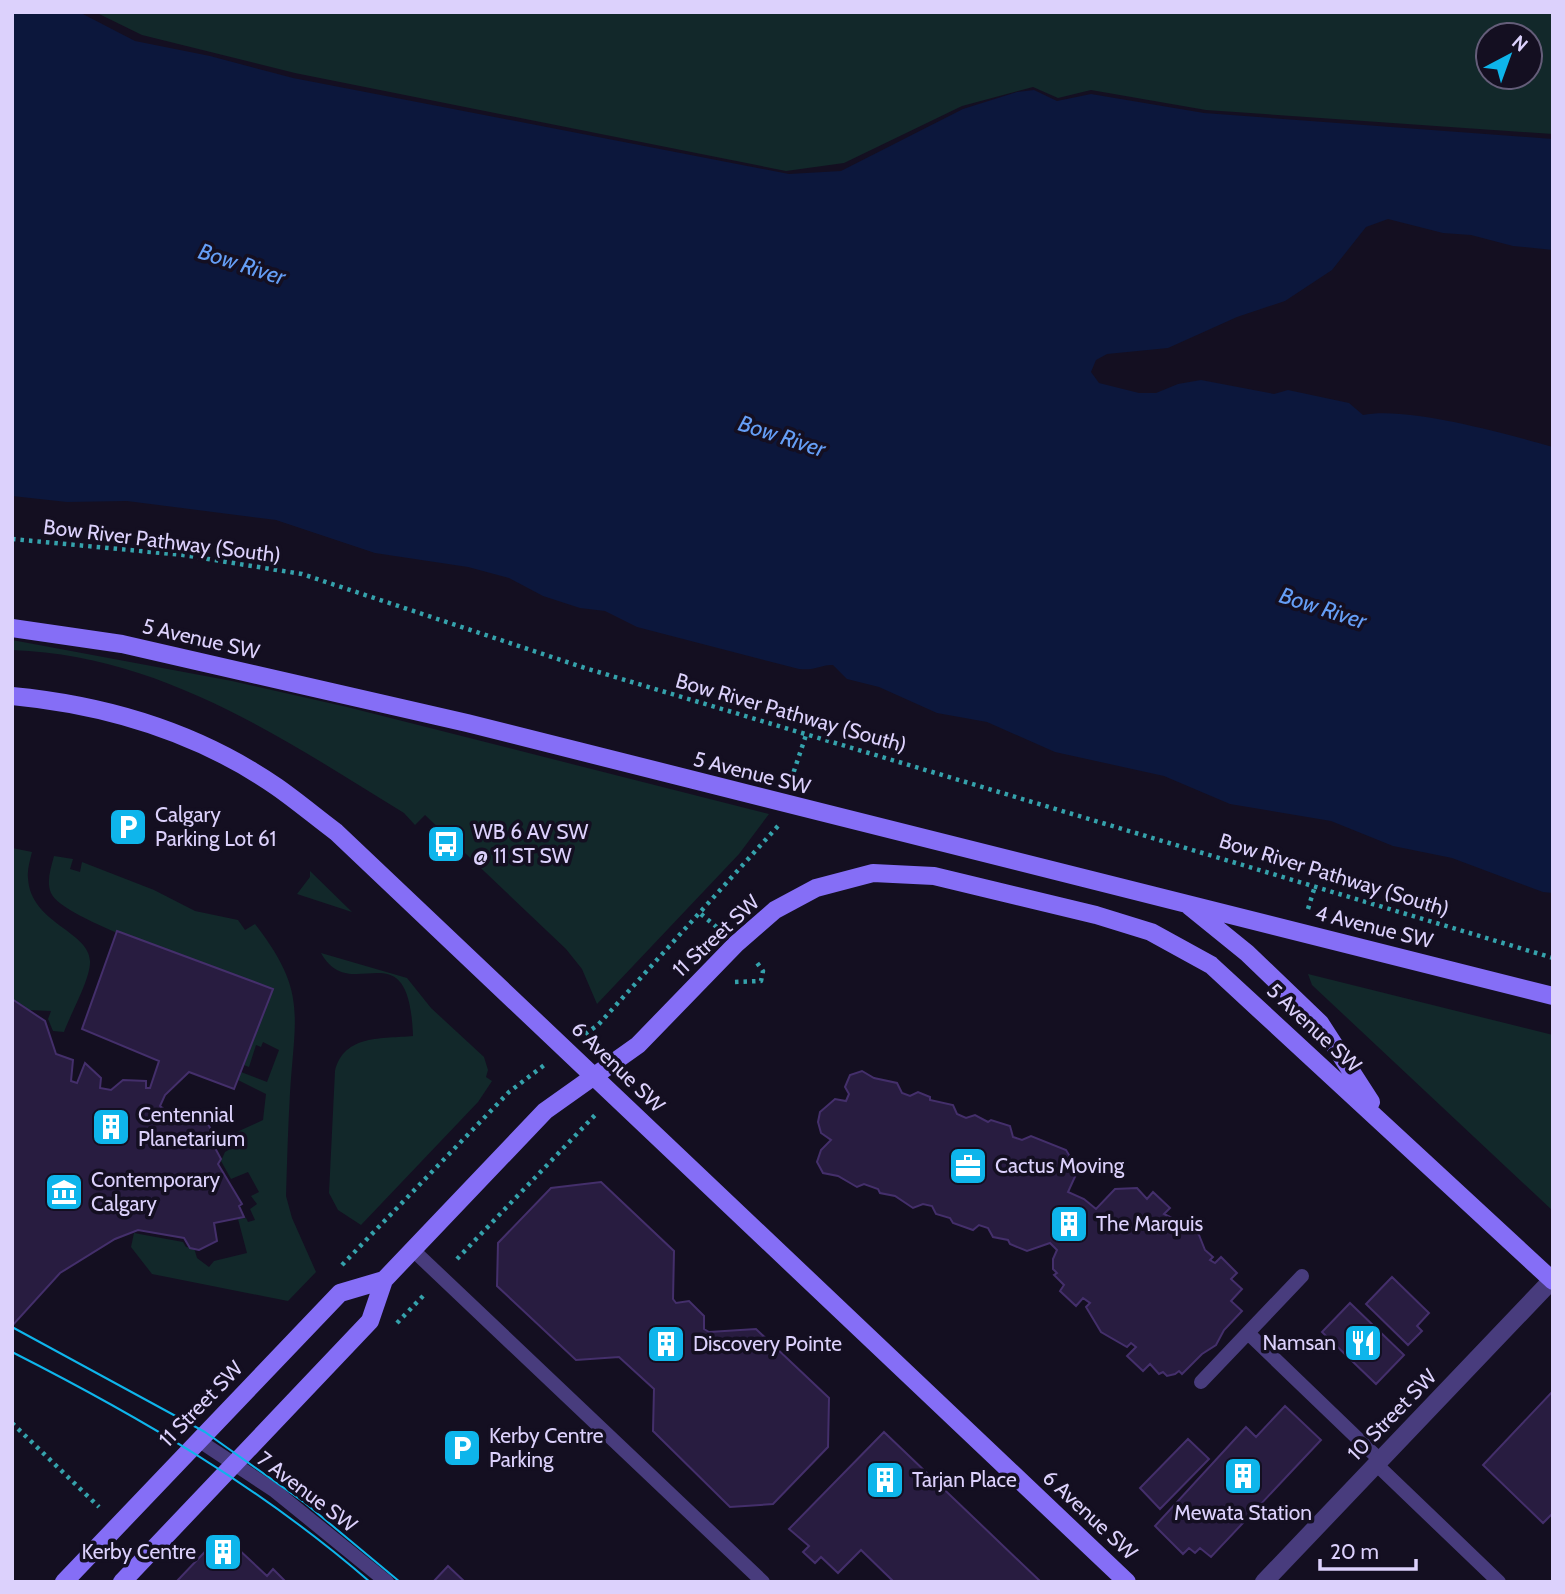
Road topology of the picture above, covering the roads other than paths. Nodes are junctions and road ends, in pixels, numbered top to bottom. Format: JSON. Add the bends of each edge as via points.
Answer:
{"nodes":[{"id":1,"x":12,"y":628,"type":"edge"},
{"id":2,"x":12,"y":696,"type":"edge"},
{"id":3,"x":1184,"y":902,"type":"junction"},
{"id":4,"x":1211,"y":965,"type":"joint"},
{"id":5,"x":1553,"y":996,"type":"edge"},
{"id":6,"x":593,"y":1077,"type":"junction"},
{"id":7,"x":1386,"y":1124,"type":"junction"},
{"id":8,"x":413,"y":1250,"type":"junction"},
{"id":9,"x":1302,"y":1276,"type":"dead end"},
{"id":10,"x":384,"y":1280,"type":"junction"},
{"id":11,"x":1552,"y":1280,"type":"edge"},
{"id":12,"x":1248,"y":1333,"type":"junction"},
{"id":13,"x":1201,"y":1382,"type":"dead end"},
{"id":14,"x":198,"y":1440,"type":"junction"},
{"id":15,"x":1378,"y":1462,"type":"junction"},
{"id":16,"x":234,"y":1464,"type":"junction"},
{"id":17,"x":64,"y":1582,"type":"edge"},
{"id":18,"x":122,"y":1582,"type":"edge"},
{"id":19,"x":387,"y":1582,"type":"edge"},
{"id":20,"x":763,"y":1582,"type":"edge"},
{"id":21,"x":1127,"y":1582,"type":"edge"},
{"id":22,"x":1264,"y":1582,"type":"edge"},
{"id":23,"x":1499,"y":1582,"type":"edge"}],
"edges":[{"from":1,"to":3,"type":"street","name":"5 Avenue SW","via":[[122,644],[467,723]]},
{"from":2,"to":6,"type":"street","name":"6 Avenue SW","via":[[120,714],[191,739],[276,786],[336,832]]},
{"from":3,"to":5,"type":"street","name":"4 Avenue SW"},
{"from":3,"to":7,"type":"street","name":"5 Avenue SW","via":[[1247,953],[1320,1023]]},
{"from":4,"to":6,"type":"street","name":"11 Street SW","via":[[1151,932],[1096,915],[934,876],[873,873],[816,888],[775,910],[638,1045]]},
{"from":4,"to":7,"type":"street","name":"5 Avenue SW"},
{"from":6,"to":8,"type":"street","name":"11 Street SW","via":[[545,1111]]},
{"from":6,"to":21,"type":"street","name":"6 Avenue SW"},
{"from":7,"to":11,"type":"street","name":"5 Avenue SW"},
{"from":8,"to":10,"type":"street","name":"11 Street SW"},
{"from":8,"to":20,"type":"lane"},
{"from":9,"to":12,"type":"lane"},
{"from":10,"to":14,"type":"street","name":"11 Street SW","via":[[340,1293]]},
{"from":10,"to":16,"type":"street","name":"11 Street SW","via":[[370,1321]]},
{"from":11,"to":15,"type":"street","name":"10 Street SW"},
{"from":12,"to":13,"type":"lane"},
{"from":12,"to":15,"type":"lane"},
{"from":14,"to":16,"type":"lane","name":"7 Avenue SW"},
{"from":14,"to":17,"type":"street","name":"11 Street SW"},
{"from":15,"to":22,"type":"street","name":"10 Street SW"},
{"from":15,"to":23,"type":"lane"},
{"from":16,"to":18,"type":"street","name":"11 Street SW"},
{"from":16,"to":19,"type":"lane","name":"7 Avenue SW","via":[[275,1491]]}]}
